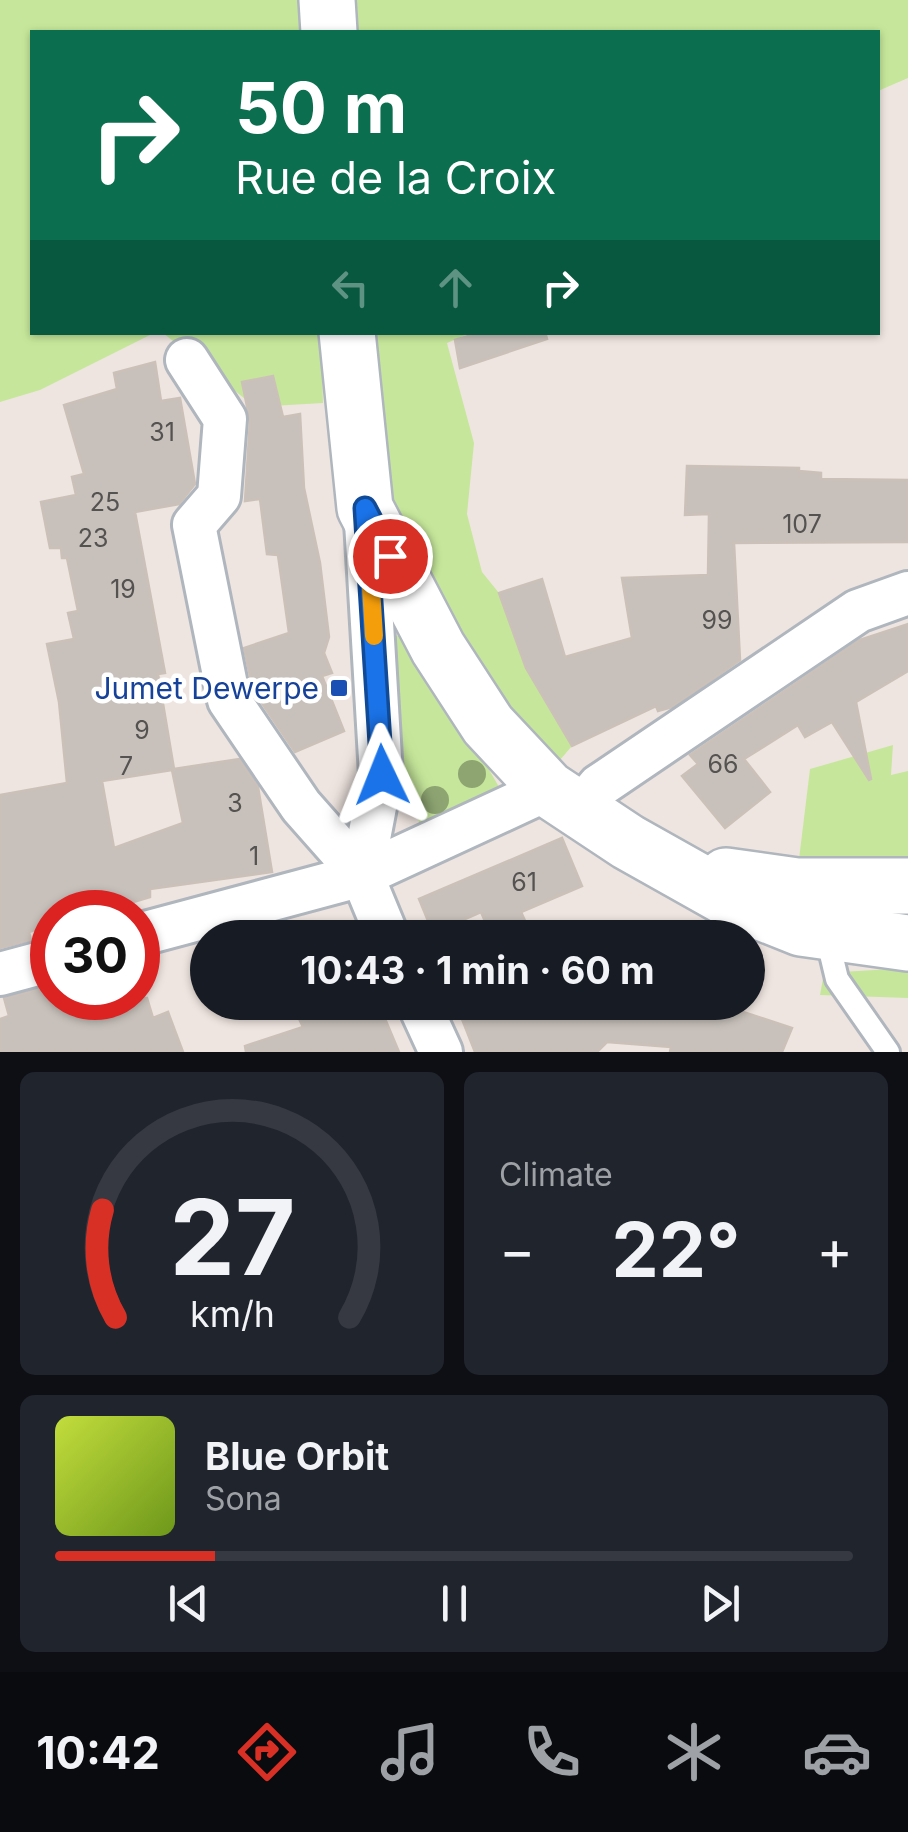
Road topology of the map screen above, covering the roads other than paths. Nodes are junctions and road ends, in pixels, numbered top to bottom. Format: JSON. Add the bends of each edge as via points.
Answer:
{"nodes":[{"id":1,"x":328,"y":0,"type":"edge"},
{"id":2,"x":329,"y":30,"type":"edge"},
{"id":3,"x":347,"y":335,"type":"edge"},
{"id":4,"x":187,"y":360,"type":"dead end"},
{"id":5,"x":365,"y":508,"type":"junction"},
{"id":6,"x":908,"y":593,"type":"edge"},
{"id":7,"x":563,"y":800,"type":"junction"},
{"id":8,"x":669,"y":865,"type":"junction"},
{"id":9,"x":362,"y":874,"type":"junction"},
{"id":10,"x":908,"y":886,"type":"edge"},
{"id":11,"x":381,"y":920,"type":"edge"},
{"id":12,"x":160,"y":930,"type":"edge"},
{"id":13,"x":826,"y":932,"type":"junction"},
{"id":14,"x":908,"y":943,"type":"edge"},
{"id":15,"x":30,"y":966,"type":"edge"},
{"id":16,"x":0,"y":974,"type":"edge"},
{"id":17,"x":426,"y":1020,"type":"edge"},
{"id":18,"x":440,"y":1052,"type":"edge"},
{"id":19,"x":888,"y":1052,"type":"edge"}],
"edges":[{"from":1,"to":2,"type":"street"},
{"from":3,"to":5,"type":"street"},
{"from":4,"to":9,"type":"street","via":[[225,419],[219,496],[194,525],[230,700],[300,806]]},
{"from":5,"to":7,"type":"street","via":[[448,664],[488,724]]},
{"from":5,"to":9,"type":"street","via":[[382,775]]},
{"from":6,"to":7,"type":"street","via":[[858,611],[599,786]]},
{"from":7,"to":8,"type":"street"},
{"from":7,"to":9,"type":"street"},
{"from":8,"to":10,"type":"street","via":[[798,886]]},
{"from":8,"to":13,"type":"street","via":[[733,901]]},
{"from":9,"to":11,"type":"street"},
{"from":9,"to":12,"type":"street"},
{"from":13,"to":14,"type":"street"},
{"from":13,"to":19,"type":"lane","via":[[837,978]]},
{"from":15,"to":16,"type":"street"},
{"from":17,"to":18,"type":"street"}]}
